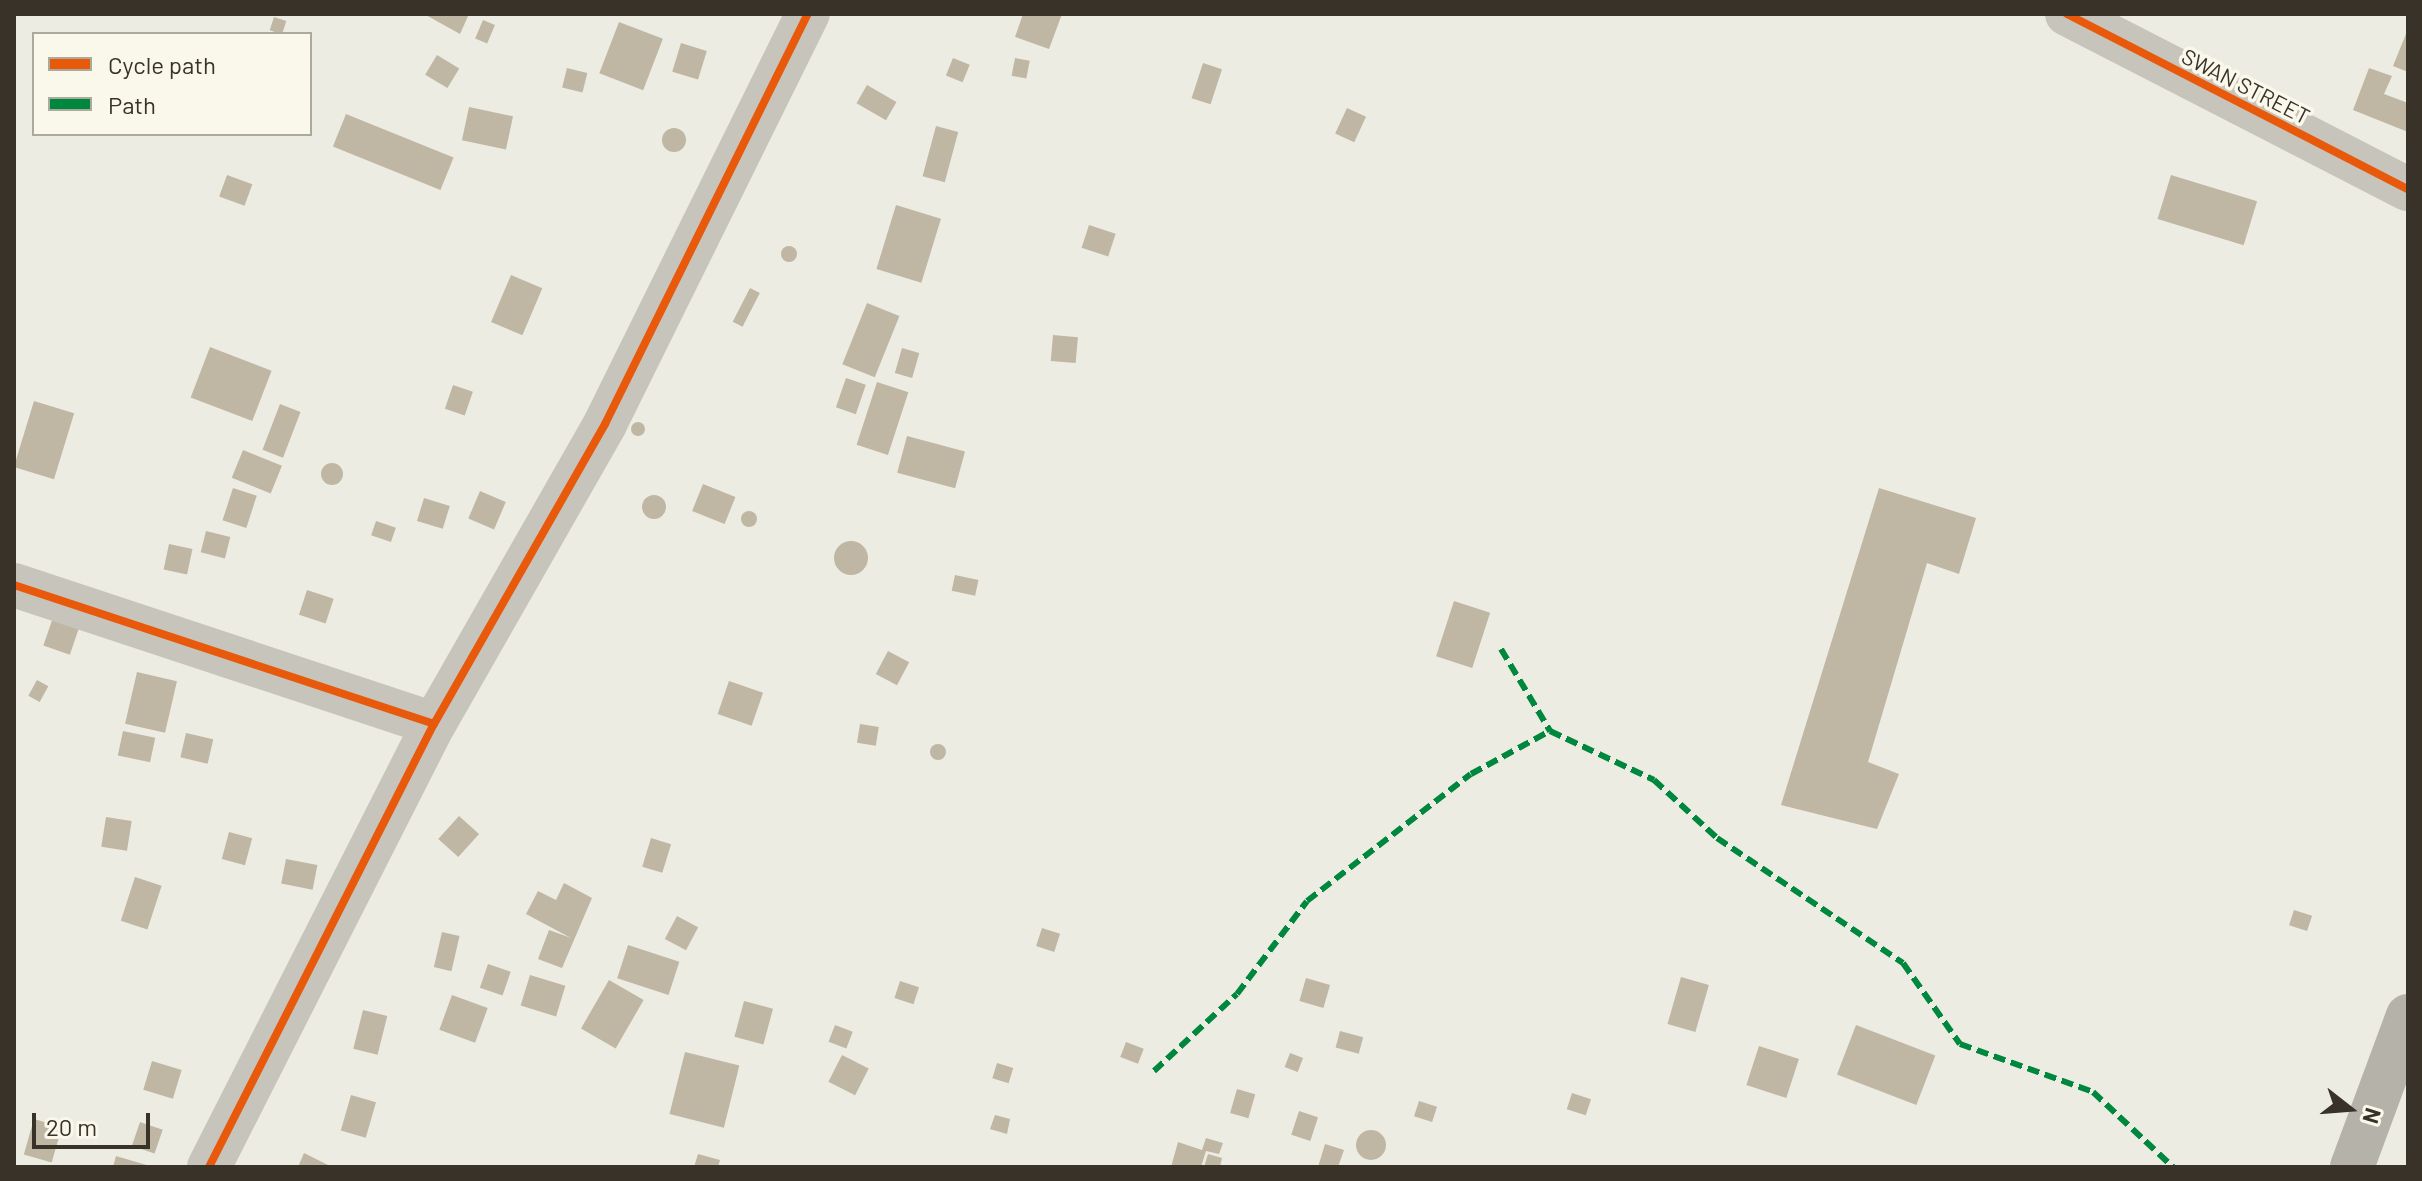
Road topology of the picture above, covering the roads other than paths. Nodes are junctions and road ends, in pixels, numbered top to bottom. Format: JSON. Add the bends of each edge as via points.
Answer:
{"nodes":[{"id":1,"x":808,"y":14,"type":"edge"},
{"id":2,"x":2067,"y":14,"type":"edge"},
{"id":3,"x":2408,"y":189,"type":"edge"},
{"id":4,"x":14,"y":585,"type":"edge"},
{"id":5,"x":434,"y":724,"type":"junction"},
{"id":6,"x":2408,"y":1016,"type":"edge"},
{"id":7,"x":209,"y":1167,"type":"edge"},
{"id":8,"x":2352,"y":1167,"type":"edge"}],
"edges":[{"from":1,"to":5,"type":"street","via":[[605,424]]},
{"from":2,"to":3,"type":"street","name":"SWAN STREET"},
{"from":4,"to":5,"type":"street"},
{"from":5,"to":7,"type":"street"},
{"from":6,"to":8,"type":"main road"}]}
